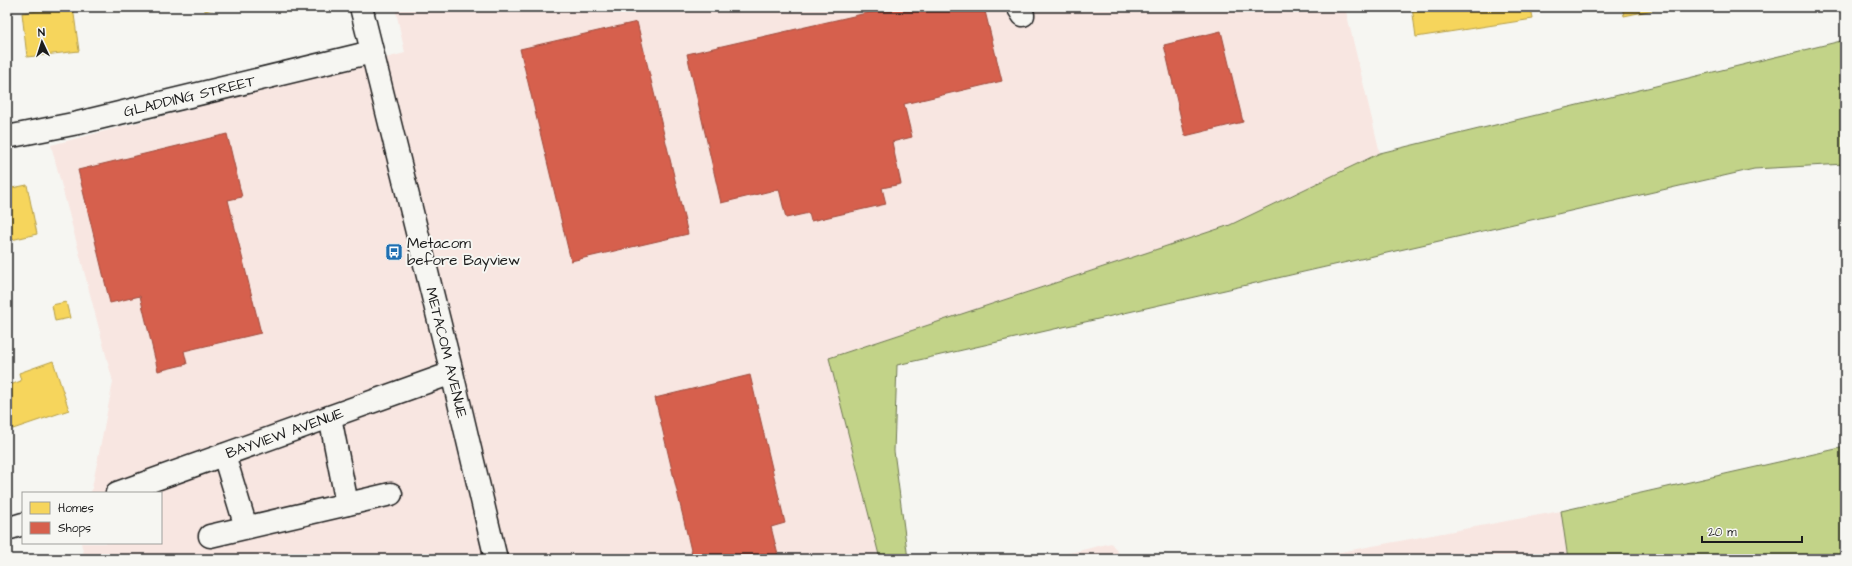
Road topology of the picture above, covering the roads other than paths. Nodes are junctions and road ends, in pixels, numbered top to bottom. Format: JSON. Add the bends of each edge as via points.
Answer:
{"nodes":[{"id":1,"x":361,"y":7,"type":"edge"},
{"id":2,"x":372,"y":52,"type":"junction"},
{"id":3,"x":7,"y":137,"type":"edge"},
{"id":4,"x":452,"y":373,"type":"junction"},
{"id":5,"x":330,"y":417,"type":"junction"},
{"id":6,"x":224,"y":455,"type":"junction"},
{"id":7,"x":120,"y":492,"type":"edge"},
{"id":8,"x":391,"y":494,"type":"dead end"},
{"id":9,"x":347,"y":504,"type":"junction"},
{"id":10,"x":22,"y":524,"type":"edge"},
{"id":11,"x":246,"y":527,"type":"junction"},
{"id":12,"x":7,"y":529,"type":"edge"},
{"id":13,"x":210,"y":536,"type":"dead end"},
{"id":14,"x":496,"y":559,"type":"edge"}],
"edges":[{"from":1,"to":2,"type":"main road","name":"METACOM AVENUE"},
{"from":2,"to":3,"type":"main road","name":"GLADDING STREET","via":[[85,121]]},
{"from":2,"to":4,"type":"main road","name":"METACOM AVENUE"},
{"from":4,"to":5,"type":"main road","name":"BAYVIEW AVENUE"},
{"from":4,"to":14,"type":"main road","name":"METACOM AVENUE"},
{"from":5,"to":6,"type":"main road","name":"BAYVIEW AVENUE"},
{"from":5,"to":9,"type":"main road"},
{"from":6,"to":7,"type":"main road","name":"BAYVIEW AVENUE"},
{"from":6,"to":11,"type":"main road"},
{"from":8,"to":9,"type":"main road"},
{"from":9,"to":11,"type":"main road"},
{"from":10,"to":12,"type":"main road"},
{"from":11,"to":13,"type":"main road"}]}
